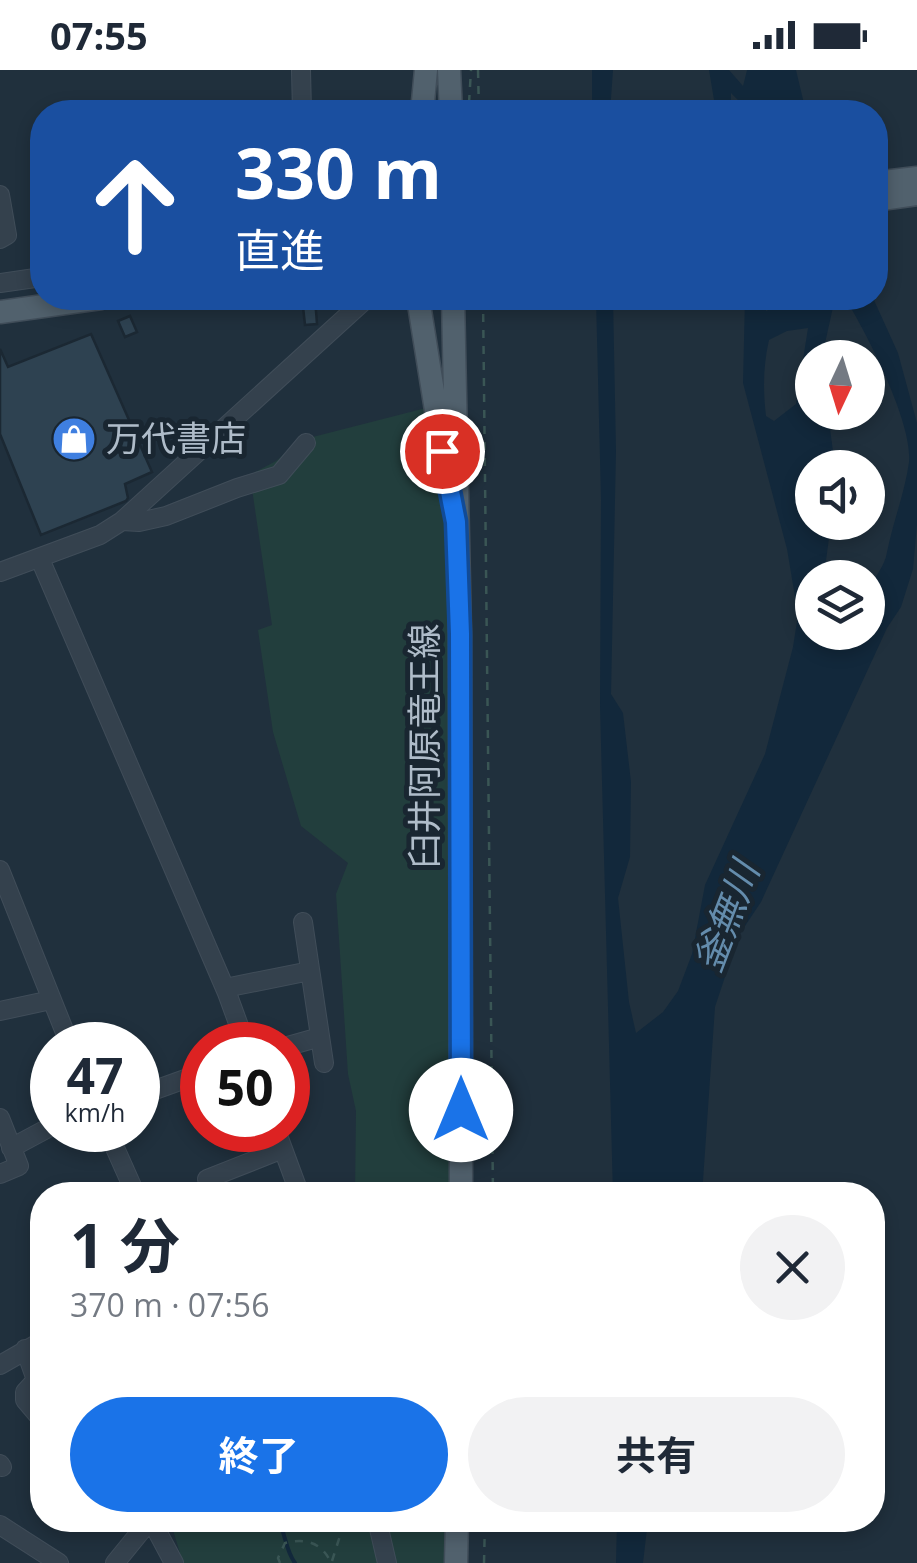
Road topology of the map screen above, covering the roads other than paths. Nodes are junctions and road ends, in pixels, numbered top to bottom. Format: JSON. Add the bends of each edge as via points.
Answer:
{"nodes":[{"id":1,"x":301,"y":70,"type":"edge"},
{"id":2,"x":426,"y":70,"type":"edge"},
{"id":3,"x":449,"y":70,"type":"edge"},
{"id":4,"x":302,"y":100,"type":"edge"},
{"id":5,"x":423,"y":100,"type":"edge"},
{"id":6,"x":450,"y":100,"type":"edge"},
{"id":7,"x":917,"y":178,"type":"edge"},
{"id":8,"x":888,"y":181,"type":"edge"},
{"id":9,"x":917,"y":194,"type":"edge"},
{"id":10,"x":0,"y":195,"type":"edge"},
{"id":11,"x":888,"y":198,"type":"edge"},
{"id":12,"x":0,"y":239,"type":"edge"},
{"id":13,"x":30,"y":279,"type":"edge"},
{"id":14,"x":0,"y":283,"type":"edge"},
{"id":15,"x":30,"y":292,"type":"edge"},
{"id":16,"x":0,"y":296,"type":"edge"},
{"id":17,"x":30,"y":308,"type":"edge"},
{"id":18,"x":353,"y":310,"type":"edge"},
{"id":19,"x":420,"y":310,"type":"edge"},
{"id":20,"x":453,"y":310,"type":"edge"},
{"id":21,"x":0,"y":312,"type":"edge"},
{"id":22,"x":306,"y":443,"type":"dead end"},
{"id":23,"x":122,"y":520,"type":"junction"},
{"id":24,"x":456,"y":522,"type":"junction"},
{"id":25,"x":40,"y":558,"type":"junction"},
{"id":26,"x":0,"y":572,"type":"edge"},
{"id":27,"x":0,"y":870,"type":"edge"},
{"id":28,"x":303,"y":922,"type":"dead end"},
{"id":29,"x":310,"y":972,"type":"junction"},
{"id":30,"x":225,"y":988,"type":"junction"},
{"id":31,"x":52,"y":1000,"type":"junction"},
{"id":32,"x":0,"y":1011,"type":"edge"},
{"id":33,"x":61,"y":1022,"type":"edge"},
{"id":34,"x":238,"y":1022,"type":"edge"},
{"id":35,"x":320,"y":1037,"type":"junction"},
{"id":36,"x":310,"y":1040,"type":"edge"},
{"id":37,"x":324,"y":1064,"type":"dead end"},
{"id":38,"x":0,"y":1118,"type":"edge"},
{"id":39,"x":30,"y":1138,"type":"edge"},
{"id":40,"x":12,"y":1148,"type":"junction"},
{"id":41,"x":117,"y":1152,"type":"edge"},
{"id":42,"x":275,"y":1152,"type":"edge"},
{"id":43,"x":284,"y":1152,"type":"edge"},
{"id":44,"x":0,"y":1174,"type":"edge"},
{"id":45,"x":207,"y":1179,"type":"dead end"},
{"id":46,"x":130,"y":1182,"type":"edge"},
{"id":47,"x":295,"y":1182,"type":"edge"},
{"id":48,"x":462,"y":1182,"type":"edge"},
{"id":49,"x":30,"y":1347,"type":"edge"},
{"id":50,"x":25,"y":1349,"type":"junction"},
{"id":51,"x":30,"y":1361,"type":"edge"},
{"id":52,"x":0,"y":1365,"type":"edge"},
{"id":53,"x":3,"y":1531,"type":"edge"},
{"id":54,"x":140,"y":1532,"type":"edge"},
{"id":55,"x":157,"y":1532,"type":"edge"},
{"id":56,"x":380,"y":1532,"type":"edge"},
{"id":57,"x":457,"y":1532,"type":"edge"},
{"id":58,"x":58,"y":1563,"type":"edge"},
{"id":59,"x":115,"y":1563,"type":"edge"},
{"id":60,"x":174,"y":1563,"type":"edge"},
{"id":61,"x":388,"y":1563,"type":"edge"},
{"id":62,"x":456,"y":1563,"type":"edge"}],
"edges":[{"from":1,"to":4,"type":"street"},
{"from":2,"to":5,"type":"main road"},
{"from":3,"to":6,"type":"main road"},
{"from":7,"to":8,"type":"main road"},
{"from":9,"to":11,"type":"main road"},
{"from":10,"to":12,"type":"street","via":[[6,235]]},
{"from":13,"to":14,"type":"street"},
{"from":15,"to":16,"type":"main road"},
{"from":17,"to":21,"type":"main road"},
{"from":18,"to":23,"type":"street"},
{"from":19,"to":24,"type":"main road"},
{"from":20,"to":24,"type":"main road","name":"臼井阿原竜王線"},
{"from":22,"to":23,"type":"street","via":[[279,475],[166,516]]},
{"from":23,"to":25,"type":"street"},
{"from":24,"to":48,"type":"main road","name":"臼井阿原竜王線"},
{"from":25,"to":26,"type":"street"},
{"from":25,"to":30,"type":"street"},
{"from":27,"to":31,"type":"street"},
{"from":28,"to":29,"type":"street"},
{"from":29,"to":30,"type":"street"},
{"from":29,"to":35,"type":"street"},
{"from":30,"to":34,"type":"street"},
{"from":31,"to":32,"type":"street"},
{"from":31,"to":33,"type":"street"},
{"from":35,"to":36,"type":"street"},
{"from":35,"to":37,"type":"street"},
{"from":38,"to":40,"type":"street"},
{"from":39,"to":40,"type":"street"},
{"from":40,"to":44,"type":"street","via":[[18,1166]]},
{"from":41,"to":46,"type":"street"},
{"from":42,"to":45,"type":"street"},
{"from":43,"to":47,"type":"street"},
{"from":49,"to":50,"type":"street"},
{"from":50,"to":51,"type":"street"},
{"from":50,"to":52,"type":"street"},
{"from":53,"to":58,"type":"street"},
{"from":54,"to":59,"type":"street"},
{"from":55,"to":60,"type":"street"},
{"from":56,"to":61,"type":"street"},
{"from":57,"to":62,"type":"main road"}]}
